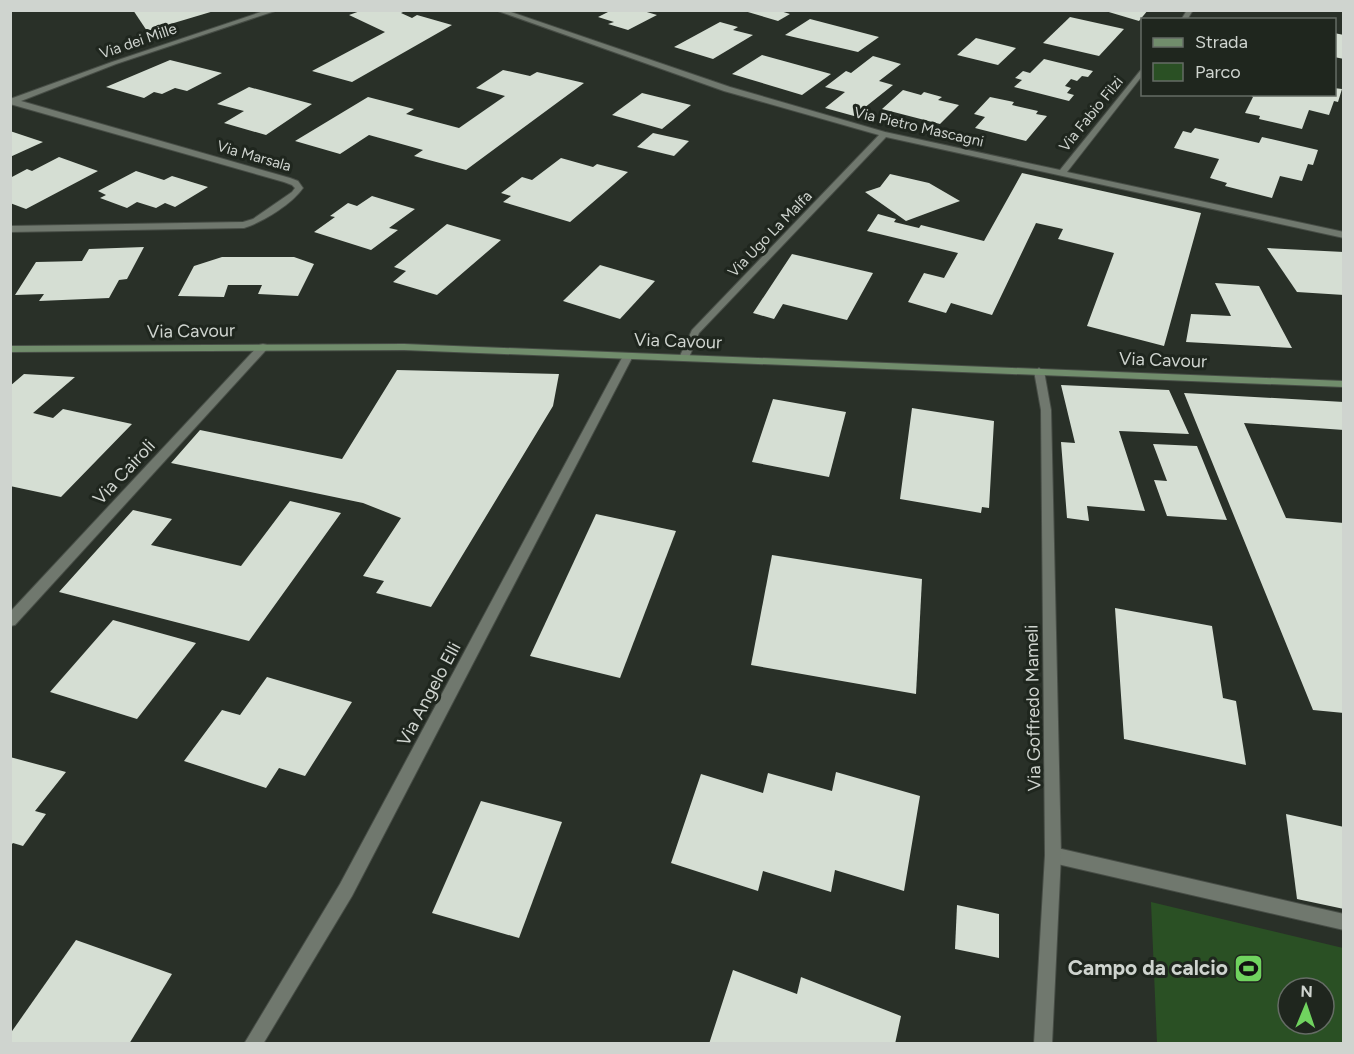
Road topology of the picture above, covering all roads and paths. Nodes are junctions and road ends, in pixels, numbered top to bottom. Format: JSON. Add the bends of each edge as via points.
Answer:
{"nodes":[{"id":1,"x":275,"y":10,"type":"edge"},
{"id":2,"x":498,"y":10,"type":"edge"},
{"id":3,"x":1141,"y":74,"type":"edge"},
{"id":4,"x":12,"y":101,"type":"edge"},
{"id":5,"x":884,"y":134,"type":"junction"},
{"id":6,"x":1061,"y":174,"type":"junction"},
{"id":7,"x":10,"y":229,"type":"edge"},
{"id":8,"x":1344,"y":235,"type":"edge"},
{"id":9,"x":263,"y":347,"type":"junction"},
{"id":10,"x":10,"y":350,"type":"edge"},
{"id":11,"x":628,"y":356,"type":"junction"},
{"id":12,"x":684,"y":358,"type":"junction"},
{"id":13,"x":1040,"y":371,"type":"junction"},
{"id":14,"x":1344,"y":384,"type":"edge"},
{"id":15,"x":10,"y":621,"type":"edge"},
{"id":16,"x":1053,"y":855,"type":"junction"},
{"id":17,"x":1344,"y":922,"type":"edge"},
{"id":18,"x":253,"y":1044,"type":"edge"},
{"id":19,"x":1043,"y":1044,"type":"edge"}],
"edges":[{"from":1,"to":4,"type":"street","name":"Via dei Mille"},
{"from":2,"to":5,"type":"street","name":"Via Pietro Mascagni","via":[[736,92]]},
{"from":3,"to":6,"type":"street","name":"Via Fabio Filzi"},
{"from":4,"to":7,"type":"street","name":"Via Marsala","via":[[288,180],[299,188],[256,221],[244,225]]},
{"from":5,"to":6,"type":"street","name":"Via Pietro Mascagni"},
{"from":5,"to":12,"type":"street","name":"Via Ugo La Malfa","via":[[695,332]]},
{"from":6,"to":8,"type":"street","name":"Via Pietro Mascagni"},
{"from":9,"to":10,"type":"street","name":"Via Cavour"},
{"from":9,"to":11,"type":"street","name":"Via Cavour","via":[[404,347]]},
{"from":9,"to":15,"type":"street","name":"Via Cairoli"},
{"from":11,"to":12,"type":"street","name":"Via Cavour"},
{"from":11,"to":18,"type":"street","name":"Via Angelo Elli","via":[[346,890]]},
{"from":12,"to":13,"type":"street","name":"Via Cavour"},
{"from":13,"to":14,"type":"street","name":"Via Cavour"},
{"from":13,"to":16,"type":"street","name":"Via Goffredo Mameli","via":[[1046,410]]},
{"from":16,"to":17,"type":"street"},
{"from":16,"to":19,"type":"street","name":"Via Goffredo Mameli"}]}
